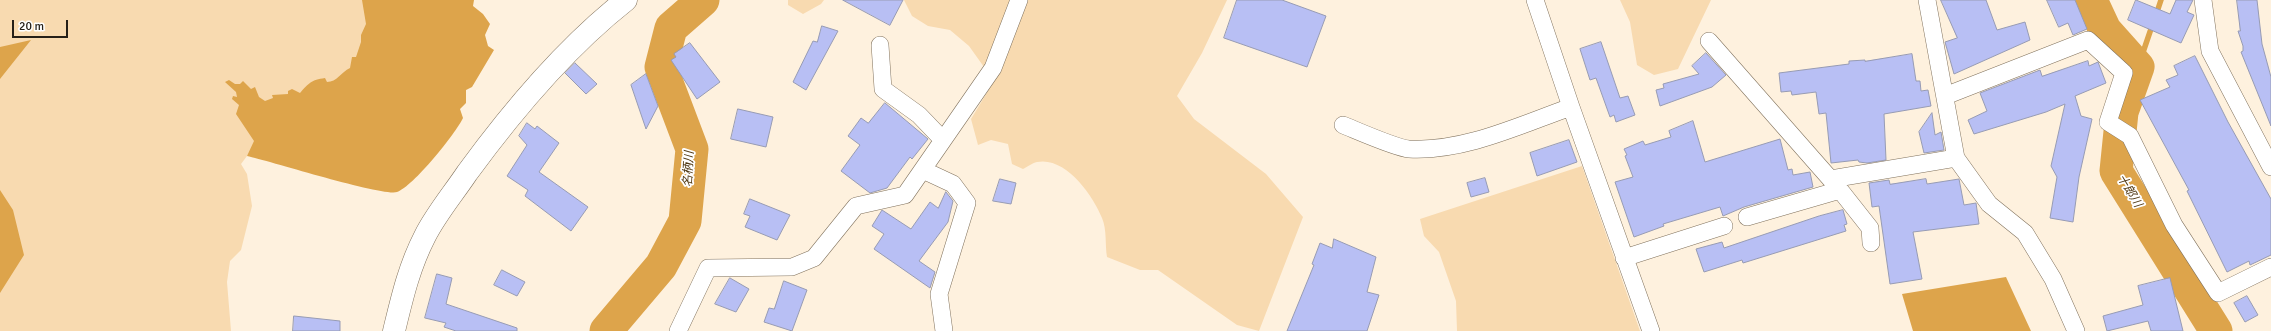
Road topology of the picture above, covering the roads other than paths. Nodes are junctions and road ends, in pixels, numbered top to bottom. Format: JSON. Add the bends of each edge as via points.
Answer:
{"nodes":[{"id":1,"x":626,"y":0,"type":"edge"},
{"id":2,"x":1019,"y":0,"type":"edge"},
{"id":3,"x":1535,"y":0,"type":"edge"},
{"id":4,"x":1927,"y":0,"type":"edge"},
{"id":5,"x":2203,"y":0,"type":"edge"},
{"id":6,"x":1709,"y":41,"type":"dead end"},
{"id":7,"x":880,"y":45,"type":"dead end"},
{"id":8,"x":1945,"y":96,"type":"junction"},
{"id":9,"x":1571,"y":107,"type":"junction"},
{"id":10,"x":1343,"y":125,"type":"dead end"},
{"id":11,"x":942,"y":139,"type":"junction"},
{"id":12,"x":1956,"y":158,"type":"junction"},
{"id":13,"x":2271,"y":167,"type":"edge"},
{"id":14,"x":922,"y":170,"type":"junction"},
{"id":15,"x":1836,"y":184,"type":"junction"},
{"id":16,"x":1747,"y":217,"type":"dead end"},
{"id":17,"x":1724,"y":226,"type":"dead end"},
{"id":18,"x":1871,"y":243,"type":"dead end"},
{"id":19,"x":1624,"y":258,"type":"junction"},
{"id":20,"x":2271,"y":267,"type":"edge"},
{"id":21,"x":394,"y":331,"type":"edge"},
{"id":22,"x":678,"y":331,"type":"edge"},
{"id":23,"x":944,"y":331,"type":"edge"},
{"id":24,"x":1651,"y":331,"type":"edge"},
{"id":25,"x":2076,"y":331,"type":"edge"}],
"edges":[{"from":1,"to":21,"type":"street","via":[[562,58],[490,142],[451,196],[425,236],[406,281]]},
{"from":2,"to":11,"type":"street","via":[[992,68]]},
{"from":3,"to":9,"type":"street"},
{"from":4,"to":8,"type":"street"},
{"from":5,"to":13,"type":"street","via":[[2210,51]]},
{"from":6,"to":15,"type":"street"},
{"from":7,"to":11,"type":"street","via":[[883,89],[919,115]]},
{"from":8,"to":12,"type":"street"},
{"from":8,"to":20,"type":"street","via":[[2088,40],[2124,73],[2108,122],[2130,136],[2174,225],[2218,293]]},
{"from":9,"to":10,"type":"street","via":[[1493,134],[1444,147],[1408,149]]},
{"from":9,"to":19,"type":"street"},
{"from":11,"to":14,"type":"street"},
{"from":12,"to":15,"type":"street"},
{"from":12,"to":25,"type":"street","via":[[1989,204],[2024,233],[2053,278]]},
{"from":14,"to":22,"type":"street","via":[[905,195],[856,206],[814,258],[792,267],[708,268]]},
{"from":14,"to":23,"type":"street","via":[[953,184],[966,203],[939,294]]},
{"from":15,"to":16,"type":"street"},
{"from":15,"to":18,"type":"street","via":[[1870,228]]},
{"from":17,"to":19,"type":"street"},
{"from":19,"to":24,"type":"street"}]}
